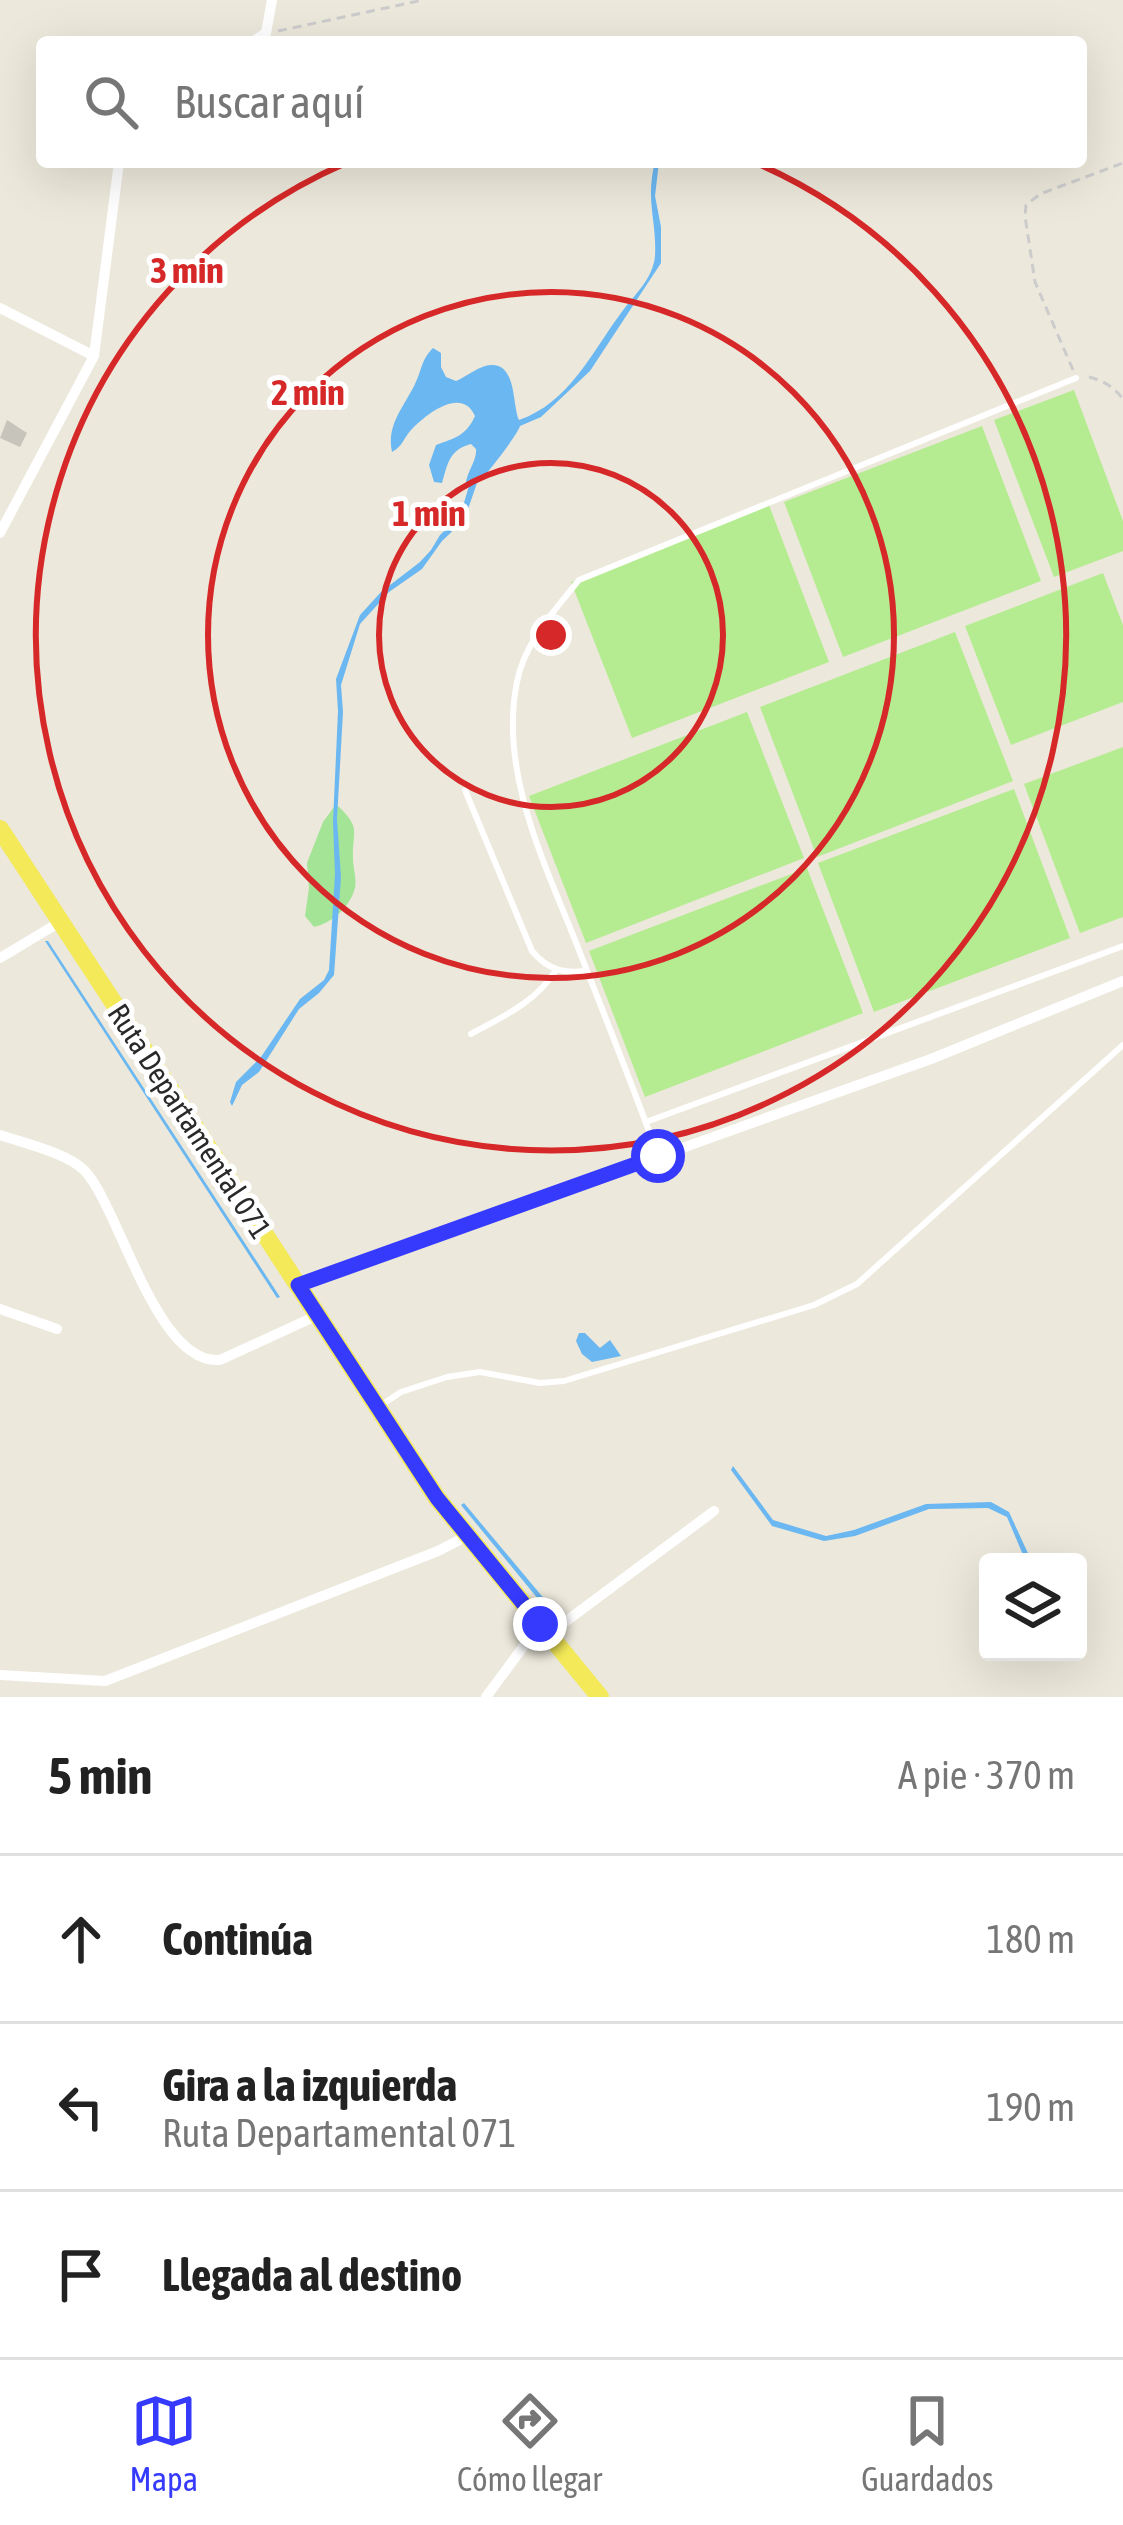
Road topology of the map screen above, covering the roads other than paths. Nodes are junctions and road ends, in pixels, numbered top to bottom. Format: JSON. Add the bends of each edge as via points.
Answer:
{"nodes":[{"id":1,"x":272,"y":0,"type":"edge"},
{"id":2,"x":261,"y":36,"type":"edge"},
{"id":3,"x":118,"y":168,"type":"edge"},
{"id":4,"x":0,"y":308,"type":"edge"},
{"id":5,"x":94,"y":356,"type":"junction"},
{"id":6,"x":1076,"y":378,"type":"road end"},
{"id":7,"x":0,"y":533,"type":"edge"},
{"id":8,"x":465,"y":790,"type":"dead end"},
{"id":9,"x":0,"y":829,"type":"edge"},
{"id":10,"x":59,"y":922,"type":"junction"},
{"id":11,"x":1123,"y":946,"type":"edge"},
{"id":12,"x":0,"y":958,"type":"edge"},
{"id":13,"x":556,"y":970,"type":"junction"},
{"id":14,"x":586,"y":971,"type":"junction"},
{"id":15,"x":1123,"y":981,"type":"edge"},
{"id":16,"x":472,"y":1034,"type":"dead end"},
{"id":17,"x":1123,"y":1045,"type":"edge"},
{"id":18,"x":646,"y":1122,"type":"junction"},
{"id":19,"x":0,"y":1135,"type":"edge"},
{"id":20,"x":658,"y":1156,"type":"junction"},
{"id":21,"x":298,"y":1285,"type":"junction"},
{"id":22,"x":0,"y":1309,"type":"edge"},
{"id":23,"x":318,"y":1315,"type":"junction"},
{"id":24,"x":57,"y":1329,"type":"dead end"},
{"id":25,"x":377,"y":1408,"type":"junction"},
{"id":26,"x":714,"y":1511,"type":"dead end"},
{"id":27,"x":467,"y":1536,"type":"junction"},
{"id":28,"x":544,"y":1629,"type":"junction"},
{"id":29,"x":0,"y":1676,"type":"edge"},
{"id":30,"x":486,"y":1697,"type":"edge"},
{"id":31,"x":600,"y":1697,"type":"edge"}],
"edges":[{"from":1,"to":2,"type":"street"},
{"from":3,"to":5,"type":"street"},
{"from":4,"to":5,"type":"street"},
{"from":5,"to":7,"type":"street"},
{"from":6,"to":14,"type":"lane","via":[[578,580],[527,652],[512,728],[531,821]]},
{"from":8,"to":13,"type":"lane","via":[[532,951]]},
{"from":9,"to":10,"type":"main road","name":"Ruta Departamental 071"},
{"from":10,"to":12,"type":"street"},
{"from":10,"to":21,"type":"main road","name":"Ruta Departamental 071"},
{"from":11,"to":18,"type":"lane"},
{"from":13,"to":14,"type":"lane"},
{"from":13,"to":16,"type":"lane","via":[[532,999]]},
{"from":14,"to":18,"type":"lane"},
{"from":15,"to":20,"type":"street"},
{"from":17,"to":25,"type":"lane","via":[[857,1284],[814,1305],[564,1381],[480,1372],[400,1392]]},
{"from":18,"to":20,"type":"lane"},
{"from":19,"to":23,"type":"street","via":[[82,1167],[170,1330],[205,1358],[220,1360]]},
{"from":20,"to":21,"type":"street"},
{"from":21,"to":23,"type":"main road","name":"Ruta Departamental 071"},
{"from":22,"to":24,"type":"street"},
{"from":23,"to":25,"type":"main road","name":"Ruta Departamental 071"},
{"from":25,"to":27,"type":"main road","name":"Ruta Departamental 071"},
{"from":26,"to":28,"type":"street"},
{"from":27,"to":28,"type":"main road","name":"Ruta Departamental 071"},
{"from":27,"to":29,"type":"street","via":[[105,1682]]},
{"from":28,"to":30,"type":"street"},
{"from":28,"to":31,"type":"main road","name":"Ruta Departamental 071"}]}
